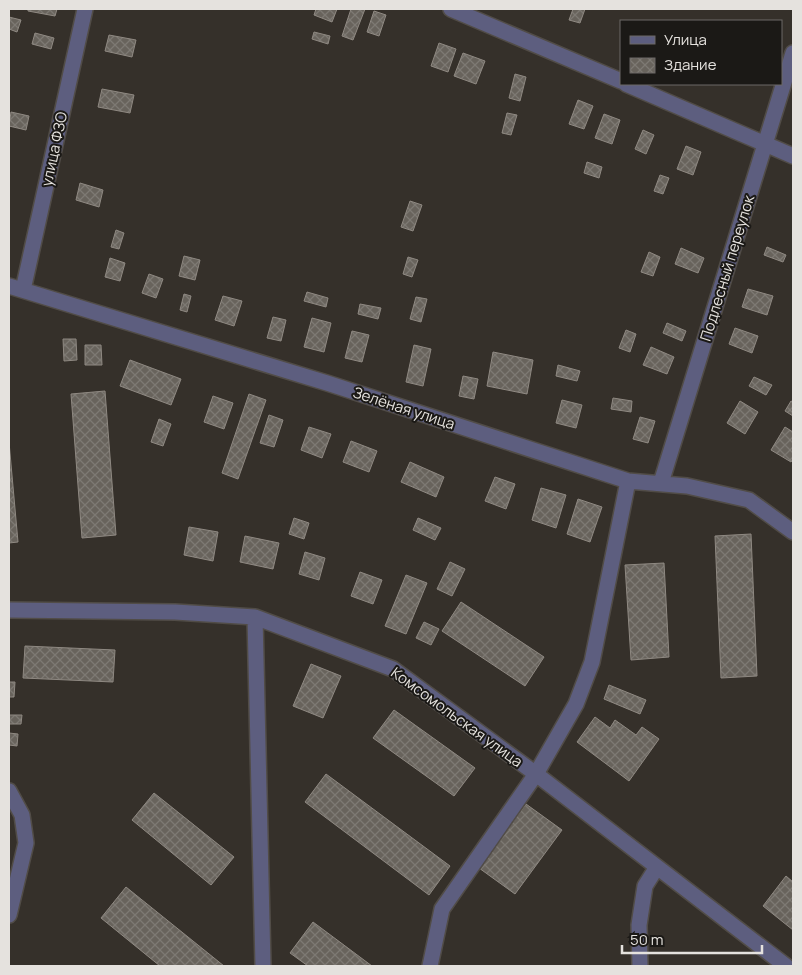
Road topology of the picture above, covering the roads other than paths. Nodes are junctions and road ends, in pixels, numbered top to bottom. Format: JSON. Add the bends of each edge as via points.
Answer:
{"nodes":[{"id":1,"x":85,"y":9,"type":"edge"},
{"id":2,"x":451,"y":9,"type":"edge"},
{"id":3,"x":793,"y":53,"type":"edge"},
{"id":4,"x":620,"y":81,"type":"edge"},
{"id":5,"x":628,"y":85,"type":"edge"},
{"id":6,"x":766,"y":144,"type":"junction"},
{"id":7,"x":793,"y":156,"type":"edge"},
{"id":8,"x":16,"y":288,"type":"edge"},
{"id":9,"x":628,"y":481,"type":"junction"},
{"id":10,"x":661,"y":483,"type":"junction"},
{"id":11,"x":793,"y":532,"type":"edge"},
{"id":12,"x":9,"y":610,"type":"edge"},
{"id":13,"x":256,"y":617,"type":"junction"},
{"id":14,"x":536,"y":774,"type":"junction"},
{"id":15,"x":9,"y":791,"type":"edge"},
{"id":16,"x":657,"y":867,"type":"junction"},
{"id":17,"x":9,"y":915,"type":"edge"},
{"id":18,"x":263,"y":966,"type":"edge"},
{"id":19,"x":430,"y":966,"type":"edge"},
{"id":20,"x":640,"y":966,"type":"edge"},
{"id":21,"x":786,"y":966,"type":"edge"}],
"edges":[{"from":1,"to":8,"type":"street","name":"улица ФЗО"},
{"from":2,"to":4,"type":"street"},
{"from":3,"to":6,"type":"street","name":"Подлесный переулок"},
{"from":5,"to":6,"type":"street"},
{"from":6,"to":7,"type":"street"},
{"from":6,"to":10,"type":"street","name":"Подлесный переулок"},
{"from":8,"to":9,"type":"street","name":"Зелёная улица","via":[[327,383]]},
{"from":9,"to":10,"type":"street","name":"Зелёная улица"},
{"from":9,"to":14,"type":"street","via":[[592,662],[576,704]]},
{"from":10,"to":11,"type":"street","name":"Зелёная улица","via":[[748,500]]},
{"from":12,"to":13,"type":"street","name":"Комсомольская улица","via":[[175,612]]},
{"from":13,"to":14,"type":"street","name":"Комсомольская улица","via":[[393,669]]},
{"from":13,"to":18,"type":"street"},
{"from":14,"to":16,"type":"street","name":"Комсомольская улица"},
{"from":14,"to":19,"type":"street","via":[[442,908]]},
{"from":15,"to":17,"type":"street","via":[[22,815],[26,843]]},
{"from":16,"to":20,"type":"street","via":[[645,886],[639,925]]},
{"from":16,"to":21,"type":"street","name":"Комсомольская улица"}]}
